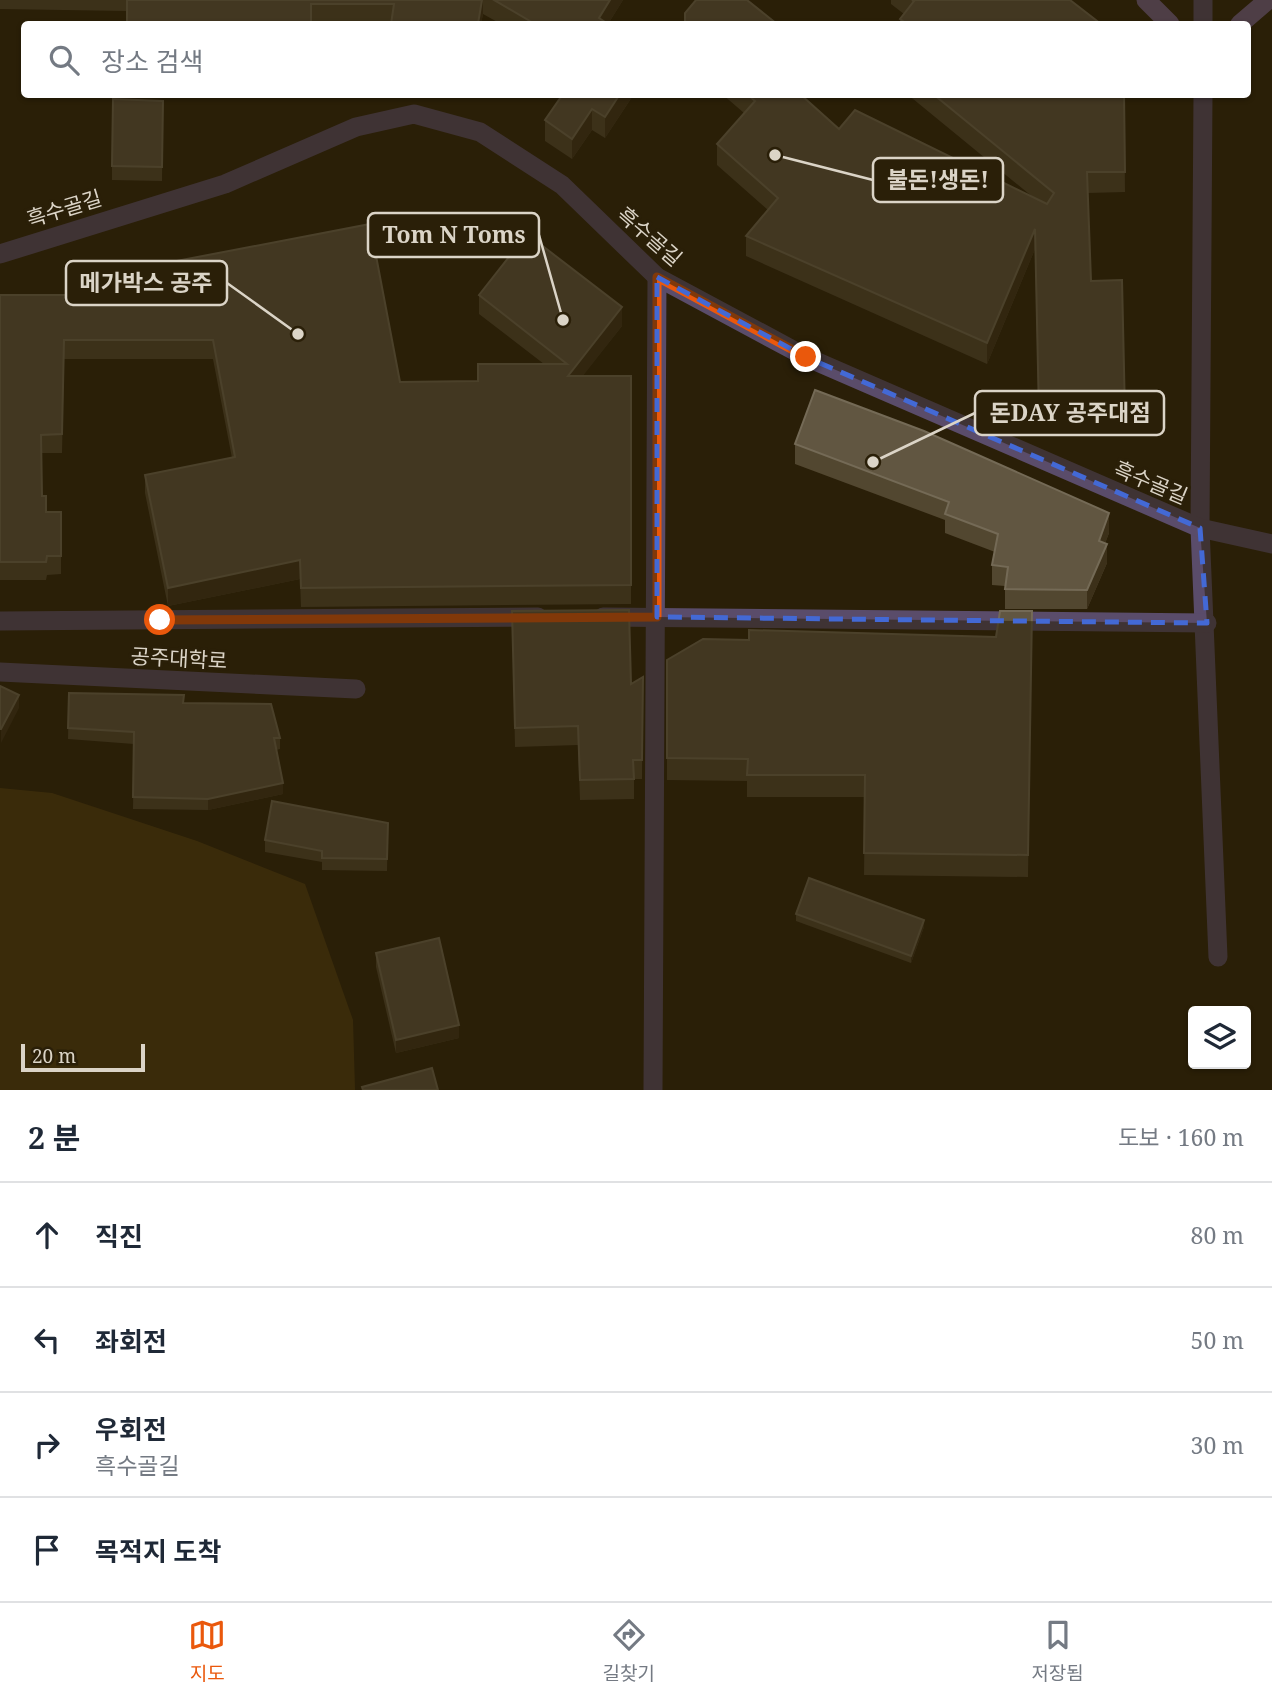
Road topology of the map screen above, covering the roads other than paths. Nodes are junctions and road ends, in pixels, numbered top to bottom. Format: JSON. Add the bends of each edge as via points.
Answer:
{"nodes":[{"id":1,"x":1146,"y":0,"type":"edge"},
{"id":2,"x":1203,"y":0,"type":"edge"},
{"id":3,"x":1268,"y":0,"type":"edge"},
{"id":4,"x":1167,"y":21,"type":"edge"},
{"id":5,"x":1203,"y":21,"type":"edge"},
{"id":6,"x":1244,"y":21,"type":"edge"},
{"id":7,"x":1203,"y":98,"type":"edge"},
{"id":8,"x":0,"y":254,"type":"edge"},
{"id":9,"x":657,"y":277,"type":"junction"},
{"id":10,"x":1200,"y":528,"type":"junction"},
{"id":11,"x":1272,"y":544,"type":"edge"},
{"id":12,"x":560,"y":617,"type":"edge"},
{"id":13,"x":588,"y":617,"type":"edge"},
{"id":14,"x":657,"y":617,"type":"junction"},
{"id":15,"x":0,"y":621,"type":"edge"},
{"id":16,"x":1206,"y":623,"type":"junction"},
{"id":17,"x":0,"y":673,"type":"edge"},
{"id":18,"x":356,"y":689,"type":"dead end"},
{"id":19,"x":1218,"y":957,"type":"dead end"},
{"id":20,"x":653,"y":1090,"type":"edge"}],
"edges":[{"from":1,"to":4,"type":"main road"},
{"from":2,"to":5,"type":"street"},
{"from":3,"to":6,"type":"main road"},
{"from":7,"to":10,"type":"street"},
{"from":8,"to":9,"type":"street","name":"흑수골길","via":[[225,184],[356,127],[414,114],[480,132],[562,185]]},
{"from":9,"to":10,"type":"street","name":"흑수골길","via":[[806,357]]},
{"from":9,"to":14,"type":"street"},
{"from":10,"to":11,"type":"street","name":"흑수골길"},
{"from":10,"to":16,"type":"street"},
{"from":12,"to":15,"type":"street"},
{"from":13,"to":14,"type":"street"},
{"from":14,"to":16,"type":"street"},
{"from":14,"to":20,"type":"street"},
{"from":16,"to":19,"type":"street"},
{"from":17,"to":18,"type":"street","name":"공주대학로"}]}
